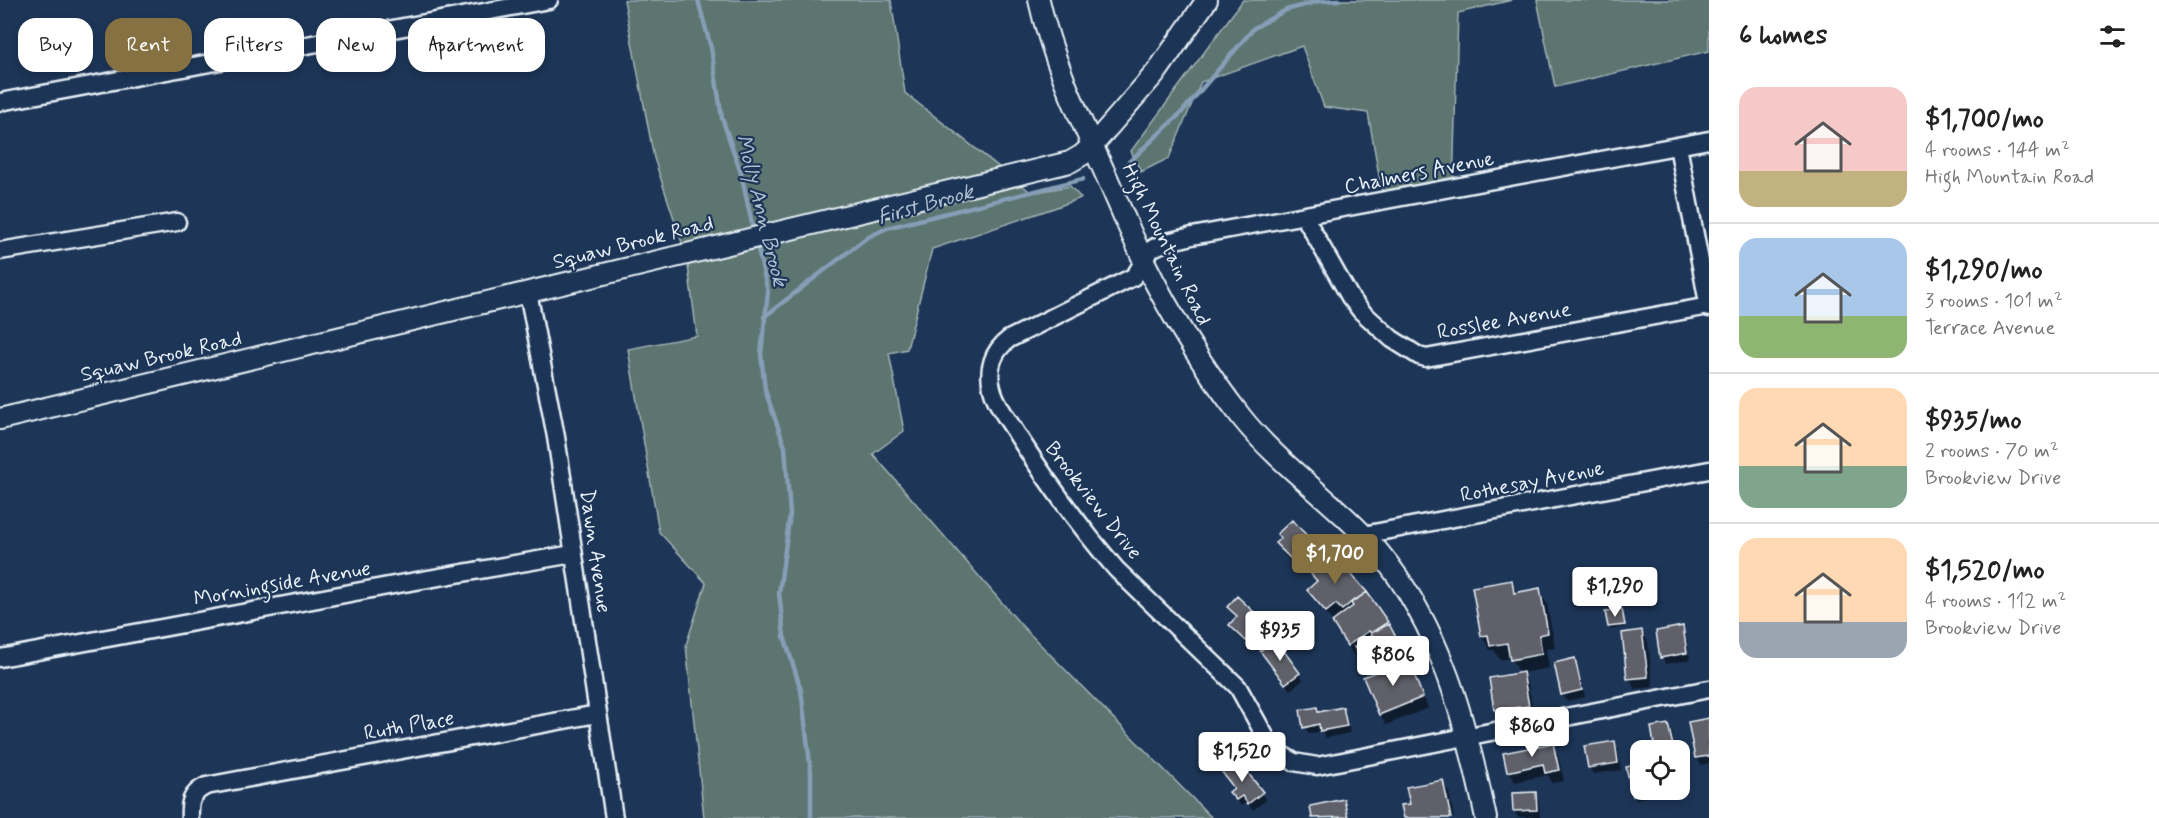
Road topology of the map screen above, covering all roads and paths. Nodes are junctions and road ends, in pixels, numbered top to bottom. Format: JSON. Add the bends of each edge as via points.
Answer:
{"nodes":[{"id":1,"x":549,"y":0,"type":"edge"},
{"id":2,"x":1039,"y":0,"type":"edge"},
{"id":3,"x":1207,"y":0,"type":"edge"},
{"id":4,"x":0,"y":102,"type":"edge"},
{"id":5,"x":1709,"y":140,"type":"edge"},
{"id":6,"x":1093,"y":146,"type":"junction"},
{"id":7,"x":1678,"y":146,"type":"junction"},
{"id":8,"x":1304,"y":216,"type":"junction"},
{"id":9,"x":177,"y":222,"type":"dead end"},
{"id":10,"x":0,"y":250,"type":"edge"},
{"id":11,"x":1144,"y":261,"type":"junction"},
{"id":12,"x":528,"y":292,"type":"junction"},
{"id":13,"x":1709,"y":307,"type":"edge"},
{"id":14,"x":0,"y":419,"type":"edge"},
{"id":15,"x":1709,"y":470,"type":"edge"},
{"id":16,"x":1363,"y":535,"type":"junction"},
{"id":17,"x":573,"y":554,"type":"junction"},
{"id":18,"x":0,"y":658,"type":"edge"},
{"id":19,"x":1709,"y":689,"type":"edge"},
{"id":20,"x":597,"y":714,"type":"junction"},
{"id":21,"x":1467,"y":736,"type":"junction"},
{"id":22,"x":190,"y":818,"type":"edge"},
{"id":23,"x":614,"y":818,"type":"edge"},
{"id":24,"x":1486,"y":818,"type":"edge"}],
"edges":[{"from":1,"to":4,"type":"street"},
{"from":2,"to":6,"type":"street","name":"High Mountain Road"},
{"from":3,"to":6,"type":"street","name":"Squaw Brook Road","via":[[1158,70]]},
{"from":5,"to":7,"type":"street","name":"Chalmers Avenue"},
{"from":6,"to":11,"type":"street","name":"High Mountain Road"},
{"from":6,"to":12,"type":"street","name":"Squaw Brook Road","via":[[1070,162]]},
{"from":7,"to":8,"type":"street","name":"Chalmers Avenue"},
{"from":7,"to":13,"type":"street"},
{"from":8,"to":11,"type":"street","name":"Chalmers Avenue","via":[[1192,236],[1154,248]]},
{"from":8,"to":13,"type":"street","name":"Rosslee Avenue","via":[[1361,311],[1392,339],[1426,358]]},
{"from":9,"to":10,"type":"street"},
{"from":11,"to":16,"type":"street","name":"High Mountain Road","via":[[1184,335],[1244,420],[1270,450]]},
{"from":11,"to":21,"type":"street","name":"Brookview Drive","via":[[1133,277],[1009,339],[995,354],[991,365],[992,389],[1041,472],[1116,569],[1238,687],[1266,739],[1281,754],[1294,762],[1317,766]]},
{"from":12,"to":14,"type":"street","name":"Squaw Brook Road"},
{"from":12,"to":17,"type":"street","name":"Dawn Avenue","via":[[556,437]]},
{"from":15,"to":16,"type":"street","name":"Rothesay Avenue"},
{"from":16,"to":21,"type":"street","name":"High Mountain Road","via":[[1399,579],[1420,613],[1449,677]]},
{"from":17,"to":18,"type":"street","name":"Morningside Avenue"},
{"from":17,"to":20,"type":"street","name":"Dawn Avenue"},
{"from":19,"to":21,"type":"street","name":"Brookview Drive"},
{"from":20,"to":22,"type":"street","name":"Ruth Place","via":[[206,786],[194,793],[189,804]]},
{"from":20,"to":23,"type":"street","name":"Dawn Avenue"},
{"from":21,"to":24,"type":"street","name":"High Mountain Road"}]}
